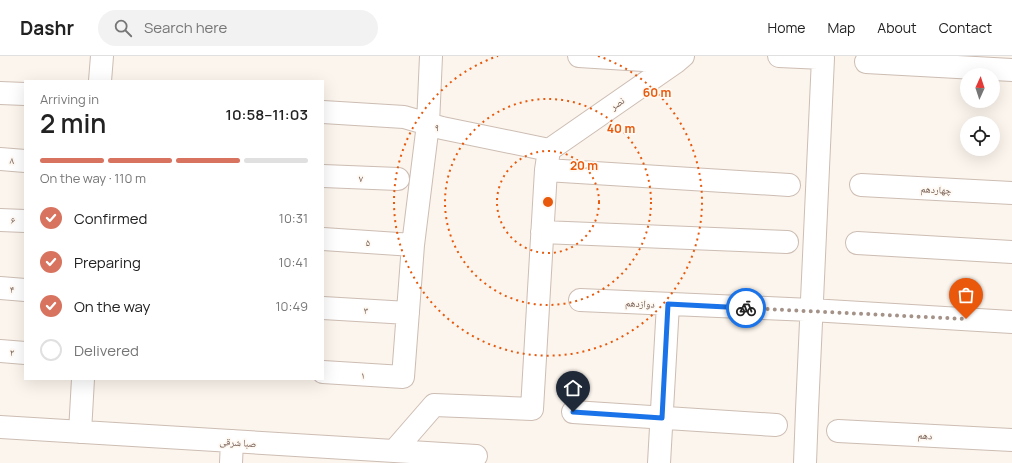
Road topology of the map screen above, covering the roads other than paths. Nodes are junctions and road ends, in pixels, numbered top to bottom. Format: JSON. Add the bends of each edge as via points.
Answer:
{"nodes":[{"id":1,"x":102,"y":56,"type":"edge"},
{"id":2,"x":431,"y":56,"type":"edge"},
{"id":3,"x":579,"y":56,"type":"edge"},
{"id":4,"x":779,"y":56,"type":"edge"},
{"id":5,"x":679,"y":59,"type":"edge"},
{"id":6,"x":866,"y":62,"type":"dead end"},
{"id":7,"x":1012,"y":70,"type":"edge"},
{"id":8,"x":100,"y":80,"type":"edge"},
{"id":9,"x":0,"y":93,"type":"edge"},
{"id":10,"x":24,"y":94,"type":"edge"},
{"id":11,"x":324,"y":112,"type":"edge"},
{"id":12,"x":428,"y":124,"type":"junction"},
{"id":13,"x":0,"y":159,"type":"edge"},
{"id":14,"x":24,"y":160,"type":"edge"},
{"id":15,"x":548,"y":160,"type":"junction"},
{"id":16,"x":324,"y":176,"type":"edge"},
{"id":17,"x":398,"y":179,"type":"dead end"},
{"id":18,"x":790,"y":185,"type":"dead end"},
{"id":19,"x":861,"y":185,"type":"dead end"},
{"id":20,"x":1012,"y":193,"type":"edge"},
{"id":21,"x":0,"y":220,"type":"edge"},
{"id":22,"x":24,"y":221,"type":"edge"},
{"id":23,"x":542,"y":232,"type":"junction"},
{"id":24,"x":324,"y":239,"type":"edge"},
{"id":25,"x":787,"y":242,"type":"dead end"},
{"id":26,"x":857,"y":243,"type":"dead end"},
{"id":27,"x":413,"y":245,"type":"junction"},
{"id":28,"x":1012,"y":252,"type":"edge"},
{"id":29,"x":0,"y":288,"type":"edge"},
{"id":30,"x":24,"y":290,"type":"edge"},
{"id":31,"x":580,"y":300,"type":"dead end"},
{"id":32,"x":668,"y":304,"type":"junction"},
{"id":33,"x":324,"y":308,"type":"edge"},
{"id":34,"x":811,"y":310,"type":"junction"},
{"id":35,"x":408,"y":313,"type":"junction"},
{"id":36,"x":1012,"y":322,"type":"edge"},
{"id":37,"x":0,"y":351,"type":"edge"},
{"id":38,"x":24,"y":353,"type":"edge"},
{"id":39,"x":324,"y":372,"type":"edge"},
{"id":40,"x":83,"y":380,"type":"edge"},
{"id":41,"x":573,"y":412,"type":"dead end"},
{"id":42,"x":662,"y":418,"type":"junction"},
{"id":43,"x":776,"y":425,"type":"dead end"},
{"id":44,"x":0,"y":427,"type":"edge"},
{"id":45,"x":838,"y":431,"type":"dead end"},
{"id":46,"x":80,"y":432,"type":"junction"},
{"id":47,"x":1012,"y":440,"type":"edge"},
{"id":48,"x":232,"y":441,"type":"junction"},
{"id":49,"x":394,"y":451,"type":"junction"},
{"id":50,"x":476,"y":456,"type":"dead end"},
{"id":51,"x":231,"y":463,"type":"edge"},
{"id":52,"x":659,"y":463,"type":"edge"},
{"id":53,"x":805,"y":463,"type":"edge"}],
"edges":[{"from":1,"to":8,"type":"street"},
{"from":2,"to":12,"type":"street"},
{"from":3,"to":5,"type":"street"},
{"from":4,"to":34,"type":"street","via":[[823,58]]},
{"from":5,"to":15,"type":"street","name":"نصر"},
{"from":6,"to":7,"type":"street"},
{"from":9,"to":10,"type":"street"},
{"from":11,"to":12,"type":"street","name":"۹","via":[[404,117]]},
{"from":12,"to":15,"type":"street","name":"۹"},
{"from":12,"to":27,"type":"street"},
{"from":13,"to":14,"type":"street","name":"۸"},
{"from":15,"to":18,"type":"street","name":"۹"},
{"from":15,"to":23,"type":"street"},
{"from":16,"to":17,"type":"street","name":"۷"},
{"from":19,"to":20,"type":"street","name":"چهاردهم"},
{"from":21,"to":22,"type":"street","name":"۶"},
{"from":23,"to":25,"type":"street"},
{"from":23,"to":49,"type":"street","via":[[532,409],[434,405]]},
{"from":24,"to":27,"type":"street","name":"۵"},
{"from":26,"to":28,"type":"street"},
{"from":27,"to":35,"type":"street"},
{"from":29,"to":30,"type":"street","name":"۴"},
{"from":31,"to":32,"type":"street","name":"دوازدهم"},
{"from":32,"to":34,"type":"street","name":"دوازدهم"},
{"from":32,"to":42,"type":"street"},
{"from":33,"to":35,"type":"street","name":"۳"},
{"from":34,"to":36,"type":"street","name":"دوازدهم"},
{"from":34,"to":53,"type":"street"},
{"from":35,"to":39,"type":"street","name":"۱","via":[[403,377]]},
{"from":37,"to":38,"type":"street","name":"۲"},
{"from":40,"to":46,"type":"street"},
{"from":41,"to":42,"type":"street"},
{"from":42,"to":43,"type":"street"},
{"from":42,"to":52,"type":"street"},
{"from":44,"to":46,"type":"street","name":"صبا شرقی"},
{"from":45,"to":47,"type":"street","name":"دهم"},
{"from":46,"to":48,"type":"street","name":"صبا شرقی"},
{"from":48,"to":49,"type":"street","name":"صبا شرقی"},
{"from":48,"to":51,"type":"street"},
{"from":49,"to":50,"type":"street","name":"صبا شرقی"}]}
